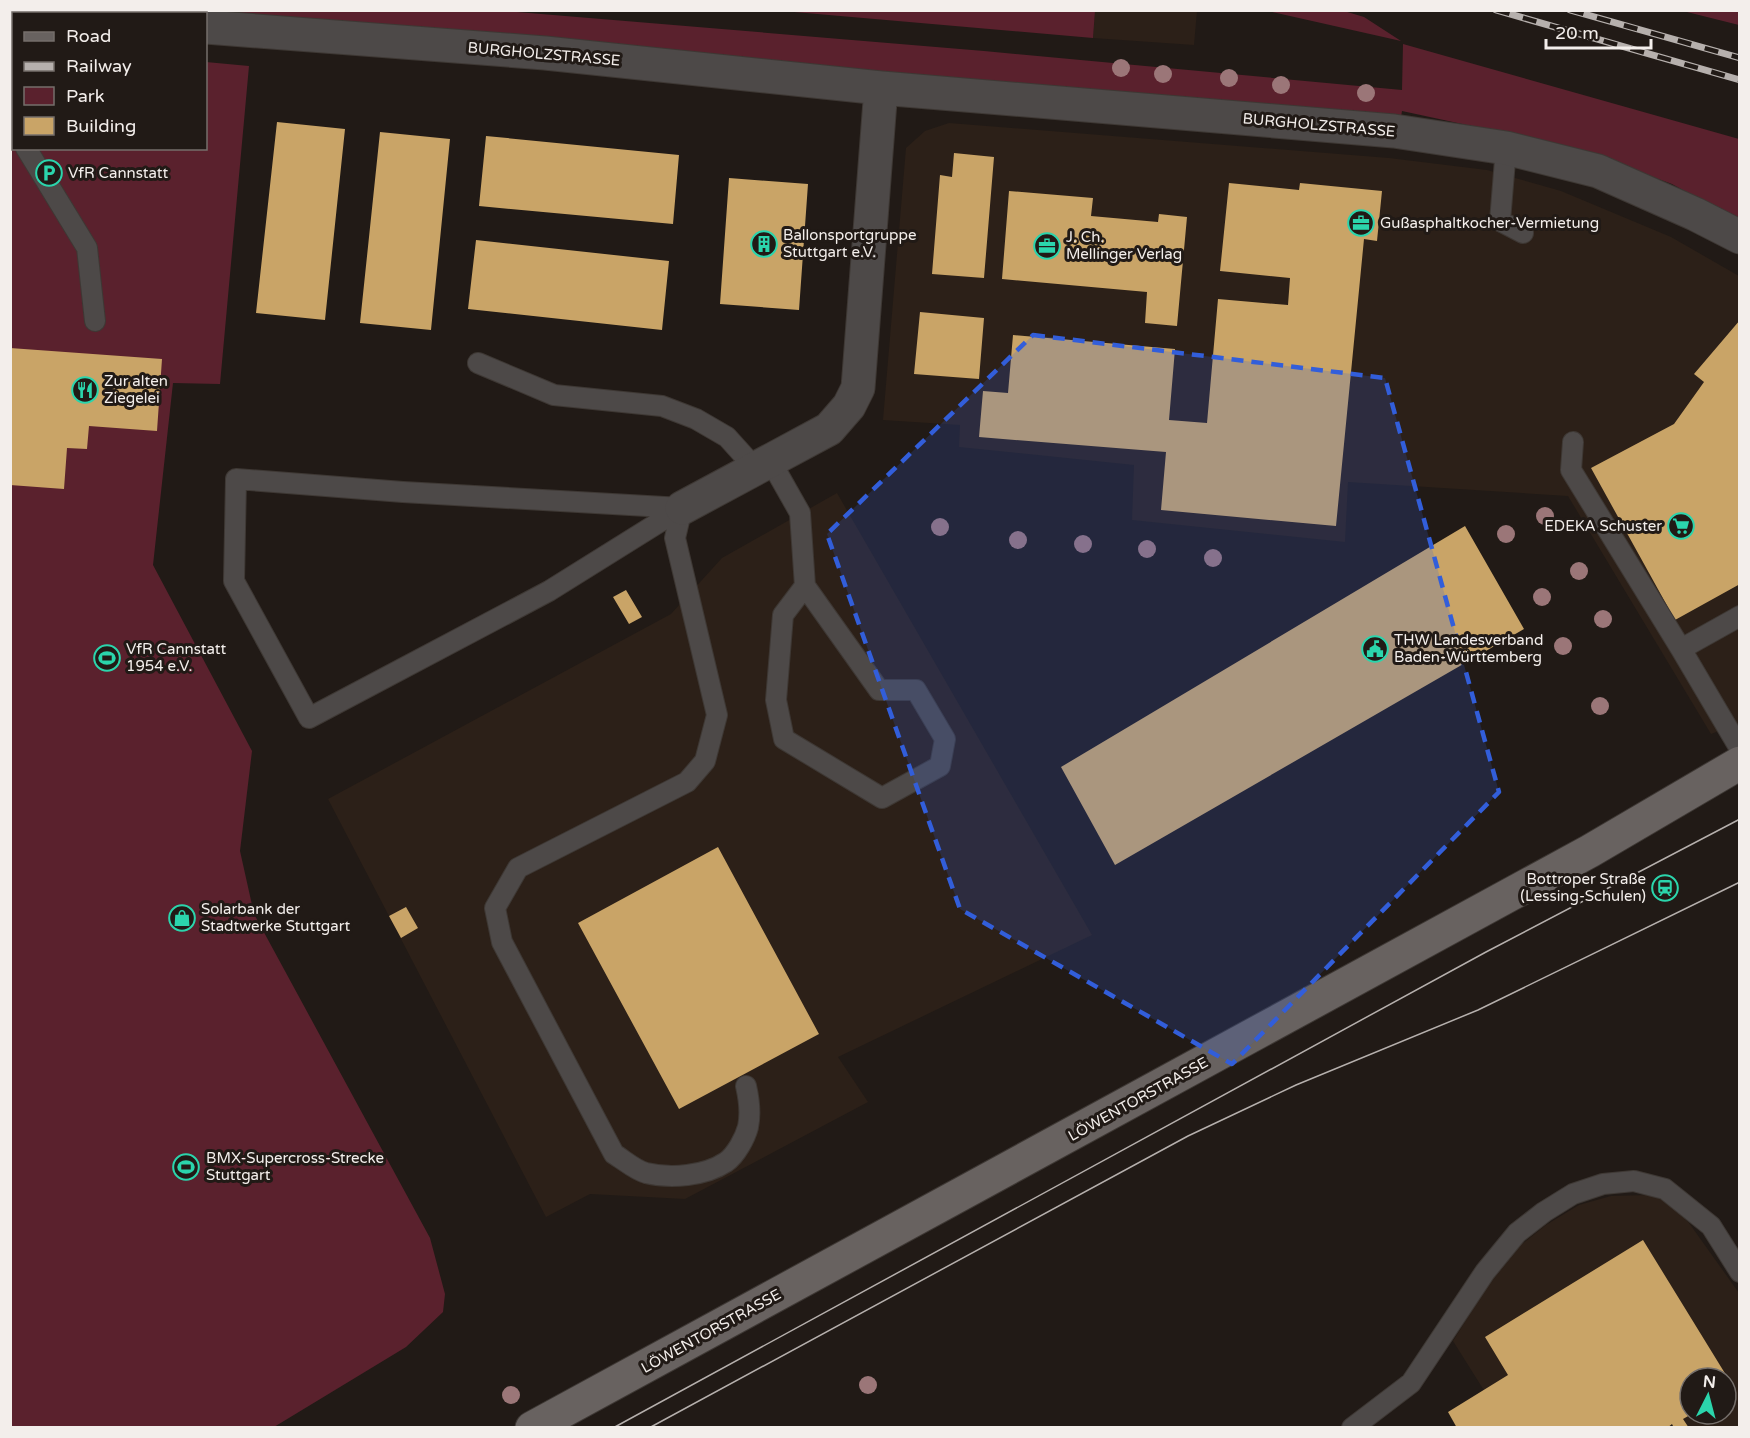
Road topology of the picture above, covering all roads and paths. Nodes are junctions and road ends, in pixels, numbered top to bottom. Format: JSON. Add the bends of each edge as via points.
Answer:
{"nodes":[{"id":1,"x":207,"y":27,"type":"edge"},
{"id":2,"x":881,"y":88,"type":"junction"},
{"id":3,"x":1506,"y":148,"type":"junction"},
{"id":4,"x":27,"y":150,"type":"edge"},
{"id":5,"x":1523,"y":233,"type":"dead end"},
{"id":6,"x":1740,"y":237,"type":"edge"},
{"id":7,"x":95,"y":321,"type":"dead end"},
{"id":8,"x":478,"y":363,"type":"dead end"},
{"id":9,"x":1573,"y":442,"type":"dead end"},
{"id":10,"x":762,"y":464,"type":"junction"},
{"id":11,"x":682,"y":508,"type":"junction"},
{"id":12,"x":805,"y":586,"type":"junction"},
{"id":13,"x":1740,"y":616,"type":"edge"},
{"id":14,"x":1681,"y":649,"type":"junction"},
{"id":15,"x":1740,"y":749,"type":"edge"},
{"id":16,"x":1740,"y":763,"type":"edge"},
{"id":17,"x":746,"y":1086,"type":"dead end"},
{"id":18,"x":1740,"y":1272,"type":"edge"},
{"id":19,"x":532,"y":1428,"type":"edge"},
{"id":20,"x":1352,"y":1428,"type":"edge"}],
"edges":[{"from":1,"to":2,"type":"street","name":"BURGHOLZSTRASSE","via":[[545,52]]},
{"from":2,"to":3,"type":"street","name":"BURGHOLZSTRASSE","via":[[1394,131]]},
{"from":2,"to":10,"type":"street","via":[[858,388],[849,406],[829,429]]},
{"from":3,"to":5,"type":"lane","via":[[1500,221]]},
{"from":3,"to":6,"type":"street","name":"BURGHOLZSTRASSE","via":[[1598,171]]},
{"from":4,"to":7,"type":"lane","via":[[87,248]]},
{"from":8,"to":10,"type":"lane","via":[[554,395],[662,406],[727,436]]},
{"from":9,"to":14,"type":"lane","via":[[1571,470]]},
{"from":10,"to":11,"type":"street"},
{"from":10,"to":12,"type":"lane","via":[[800,513]]},
{"from":11,"to":11,"type":"lane","via":[[236,479],[234,582],[309,717],[549,591]]},
{"from":11,"to":17,"type":"lane","via":[[675,538],[717,715],[705,761],[687,782],[518,868],[495,908],[502,942],[614,1154],[644,1173],[680,1176],[727,1161],[748,1128],[750,1106]]},
{"from":12,"to":12,"type":"lane","via":[[783,615],[776,700],[784,739],[882,798],[940,766],[945,739],[916,690],[879,690]]},
{"from":13,"to":14,"type":"lane"},
{"from":14,"to":15,"type":"lane"},
{"from":16,"to":19,"type":"main road","name":"LÖWENTORSTRASSE","via":[[1590,851]]},
{"from":18,"to":20,"type":"lane","via":[[1711,1226],[1665,1189],[1634,1181],[1603,1184],[1573,1194],[1517,1233],[1485,1272],[1411,1383]]}]}
